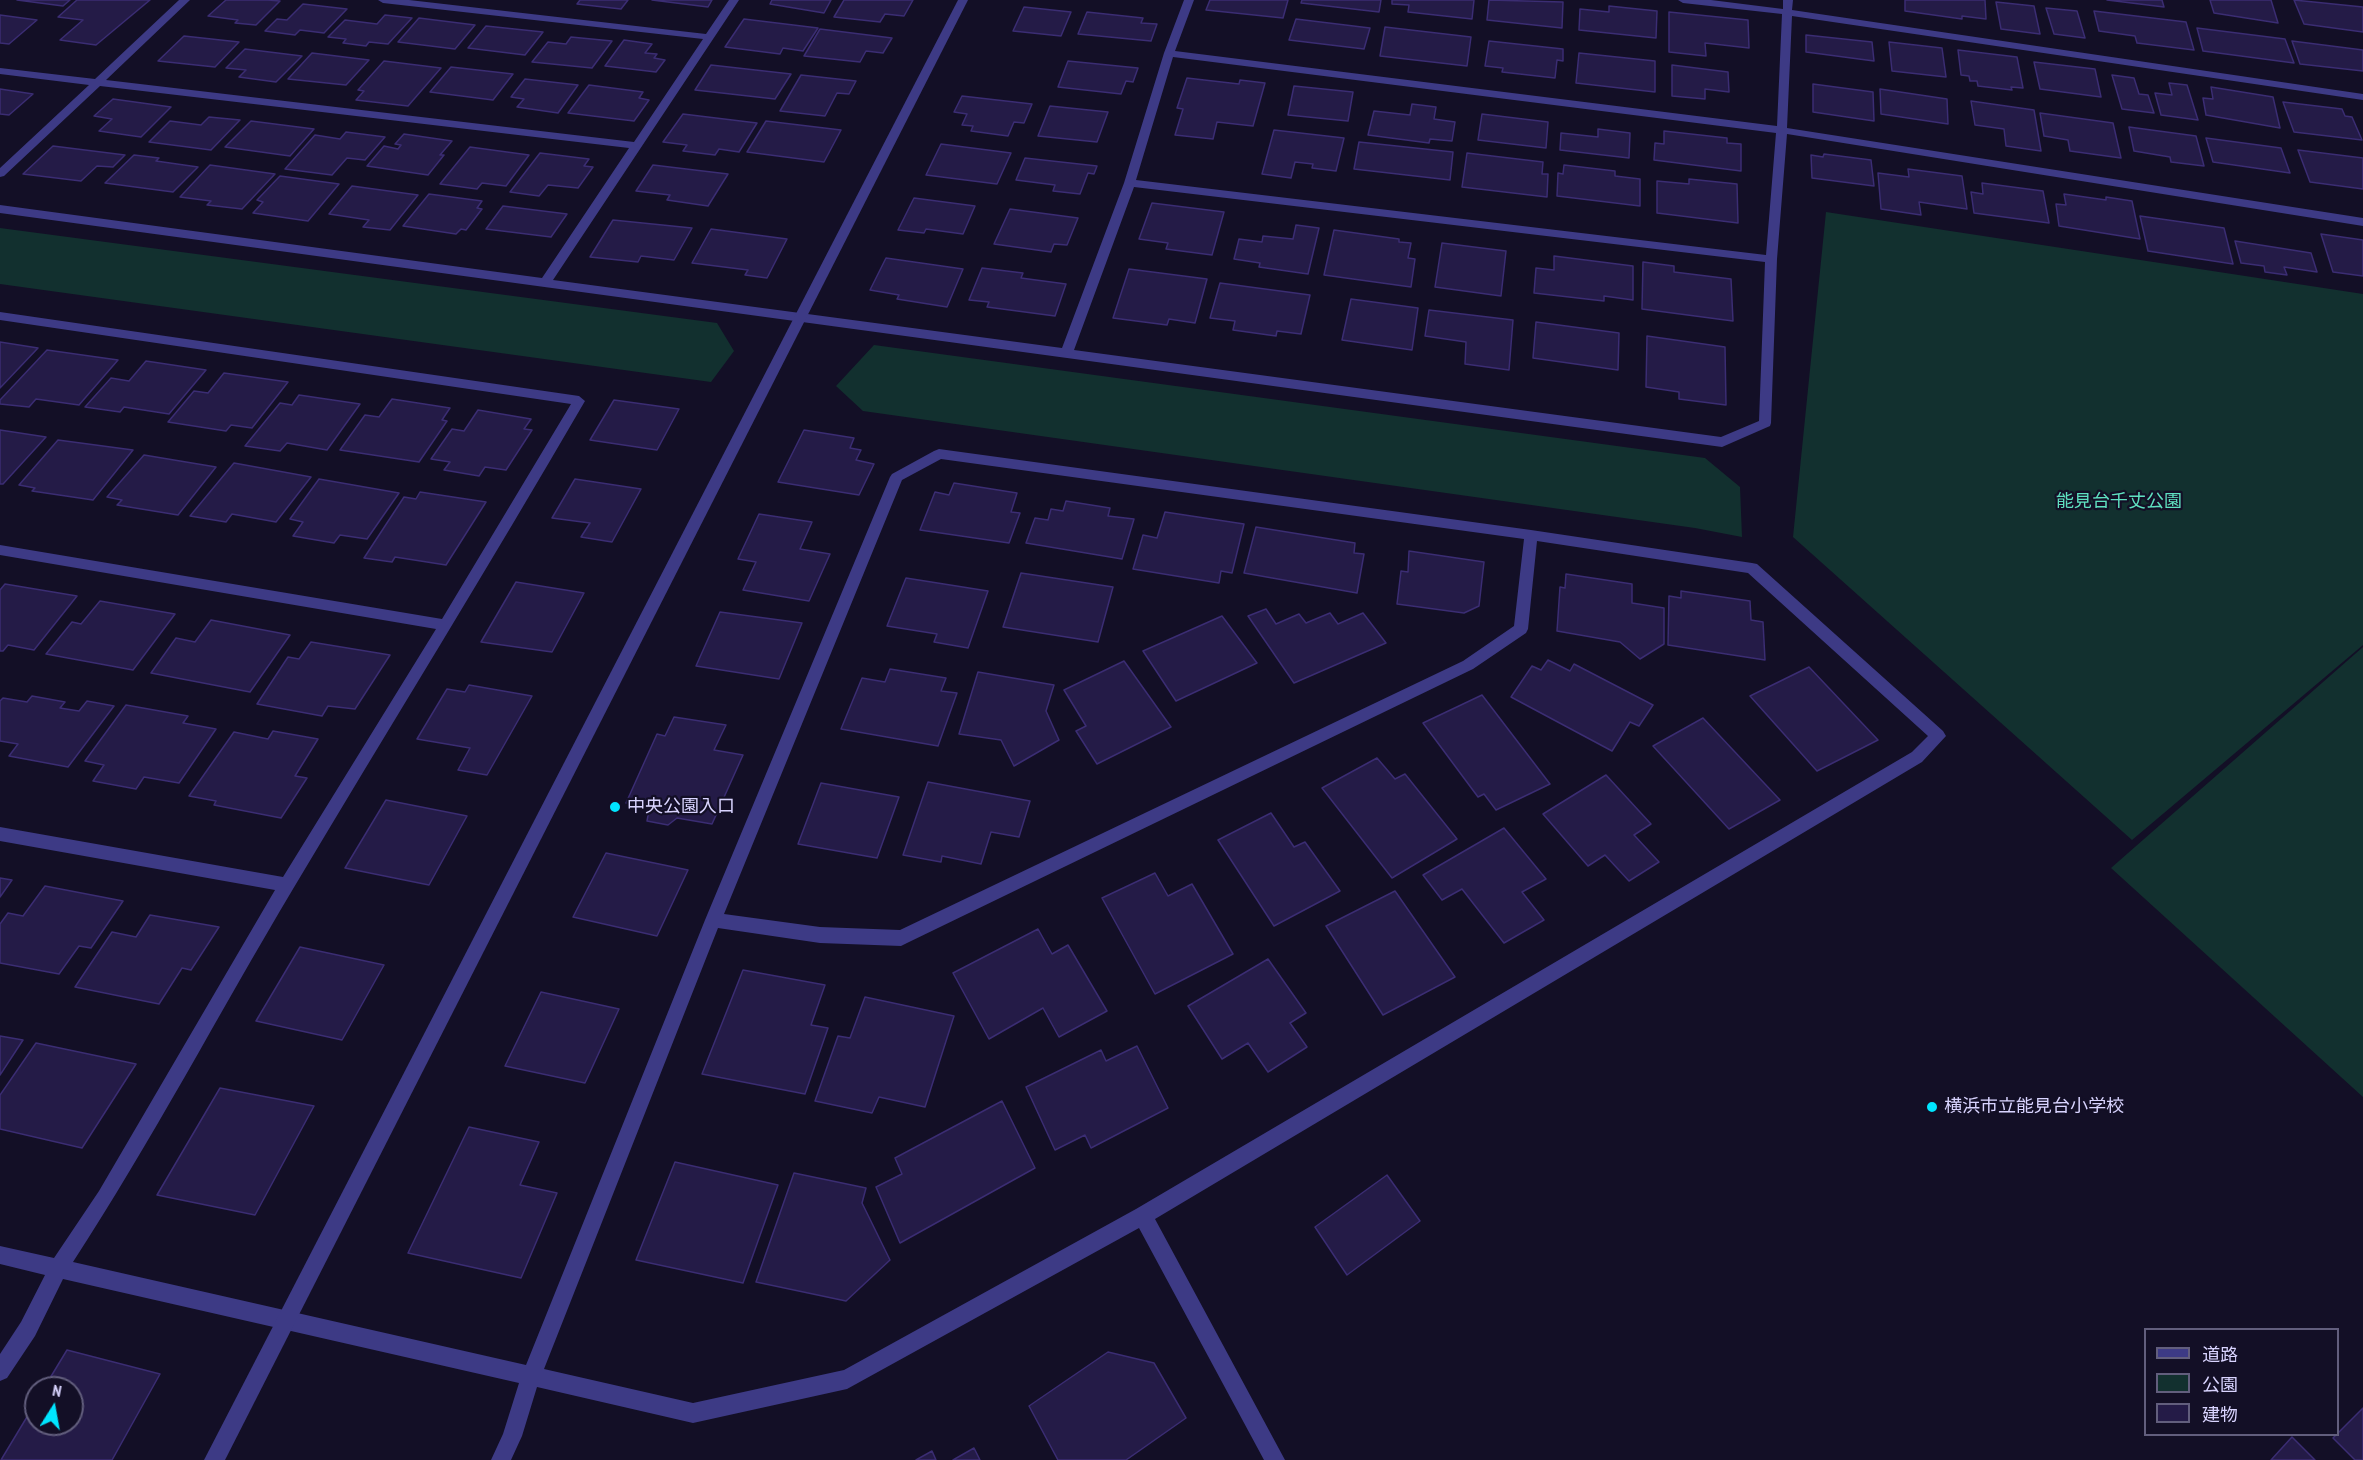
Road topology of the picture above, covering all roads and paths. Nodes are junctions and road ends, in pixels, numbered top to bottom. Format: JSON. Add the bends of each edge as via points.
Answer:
{"nodes":[{"id":1,"x":185,"y":0,"type":"edge"},
{"id":2,"x":383,"y":0,"type":"edge"},
{"id":3,"x":734,"y":0,"type":"edge"},
{"id":4,"x":963,"y":0,"type":"edge"},
{"id":5,"x":1189,"y":0,"type":"edge"},
{"id":6,"x":1683,"y":0,"type":"edge"},
{"id":7,"x":1788,"y":0,"type":"edge"},
{"id":8,"x":1788,"y":13,"type":"junction"},
{"id":9,"x":708,"y":37,"type":"junction"},
{"id":10,"x":1169,"y":53,"type":"junction"},
{"id":11,"x":0,"y":71,"type":"edge"},
{"id":12,"x":96,"y":84,"type":"junction"},
{"id":13,"x":2363,"y":97,"type":"edge"},
{"id":14,"x":1782,"y":130,"type":"junction"},
{"id":15,"x":638,"y":147,"type":"junction"},
{"id":16,"x":0,"y":174,"type":"edge"},
{"id":17,"x":1130,"y":183,"type":"junction"},
{"id":18,"x":0,"y":209,"type":"edge"},
{"id":19,"x":2363,"y":222,"type":"edge"},
{"id":20,"x":1771,"y":259,"type":"junction"},
{"id":21,"x":545,"y":283,"type":"junction"},
{"id":22,"x":0,"y":316,"type":"edge"},
{"id":23,"x":798,"y":317,"type":"junction"},
{"id":24,"x":1066,"y":354,"type":"junction"},
{"id":25,"x":1531,"y":535,"type":"junction"},
{"id":26,"x":0,"y":550,"type":"edge"},
{"id":27,"x":446,"y":625,"type":"junction"},
{"id":28,"x":0,"y":834,"type":"edge"},
{"id":29,"x":287,"y":885,"type":"junction"},
{"id":30,"x":713,"y":920,"type":"junction"},
{"id":31,"x":1143,"y":1216,"type":"junction"},
{"id":32,"x":0,"y":1255,"type":"edge"},
{"id":33,"x":58,"y":1269,"type":"junction"},
{"id":34,"x":286,"y":1321,"type":"junction"},
{"id":35,"x":0,"y":1371,"type":"edge"},
{"id":36,"x":531,"y":1376,"type":"junction"},
{"id":37,"x":214,"y":1460,"type":"edge"},
{"id":38,"x":501,"y":1460,"type":"edge"},
{"id":39,"x":1275,"y":1460,"type":"edge"}],
"edges":[{"from":1,"to":12,"type":"street"},
{"from":2,"to":9,"type":"street"},
{"from":3,"to":9,"type":"street"},
{"from":4,"to":23,"type":"street"},
{"from":5,"to":10,"type":"street"},
{"from":6,"to":8,"type":"street"},
{"from":7,"to":8,"type":"street"},
{"from":8,"to":13,"type":"street"},
{"from":8,"to":14,"type":"street"},
{"from":9,"to":15,"type":"street"},
{"from":10,"to":14,"type":"street"},
{"from":10,"to":17,"type":"street"},
{"from":11,"to":12,"type":"street"},
{"from":12,"to":15,"type":"street"},
{"from":12,"to":16,"type":"street"},
{"from":14,"to":19,"type":"street"},
{"from":14,"to":20,"type":"street"},
{"from":15,"to":21,"type":"street"},
{"from":17,"to":20,"type":"street"},
{"from":17,"to":24,"type":"street"},
{"from":18,"to":21,"type":"street"},
{"from":20,"to":24,"type":"street","via":[[1765,423],[1722,442]]},
{"from":21,"to":23,"type":"street"},
{"from":22,"to":27,"type":"street","via":[[579,401]]},
{"from":23,"to":24,"type":"street"},
{"from":23,"to":34,"type":"street"},
{"from":25,"to":30,"type":"street","via":[[1521,629],[1468,665],[901,938],[820,935]]},
{"from":25,"to":30,"type":"street","via":[[939,454],[897,477]]},
{"from":25,"to":31,"type":"street","via":[[1752,568],[1938,736],[1917,757]]},
{"from":26,"to":27,"type":"street"},
{"from":27,"to":29,"type":"street"},
{"from":28,"to":29,"type":"street"},
{"from":29,"to":33,"type":"street","via":[[105,1197]]},
{"from":30,"to":36,"type":"street"},
{"from":31,"to":36,"type":"street","via":[[847,1379],[693,1413]]},
{"from":31,"to":39,"type":"street"},
{"from":32,"to":33,"type":"street"},
{"from":33,"to":34,"type":"street"},
{"from":33,"to":35,"type":"street","via":[[28,1329]]},
{"from":34,"to":36,"type":"street"},
{"from":34,"to":37,"type":"street"},
{"from":36,"to":38,"type":"street"}]}
